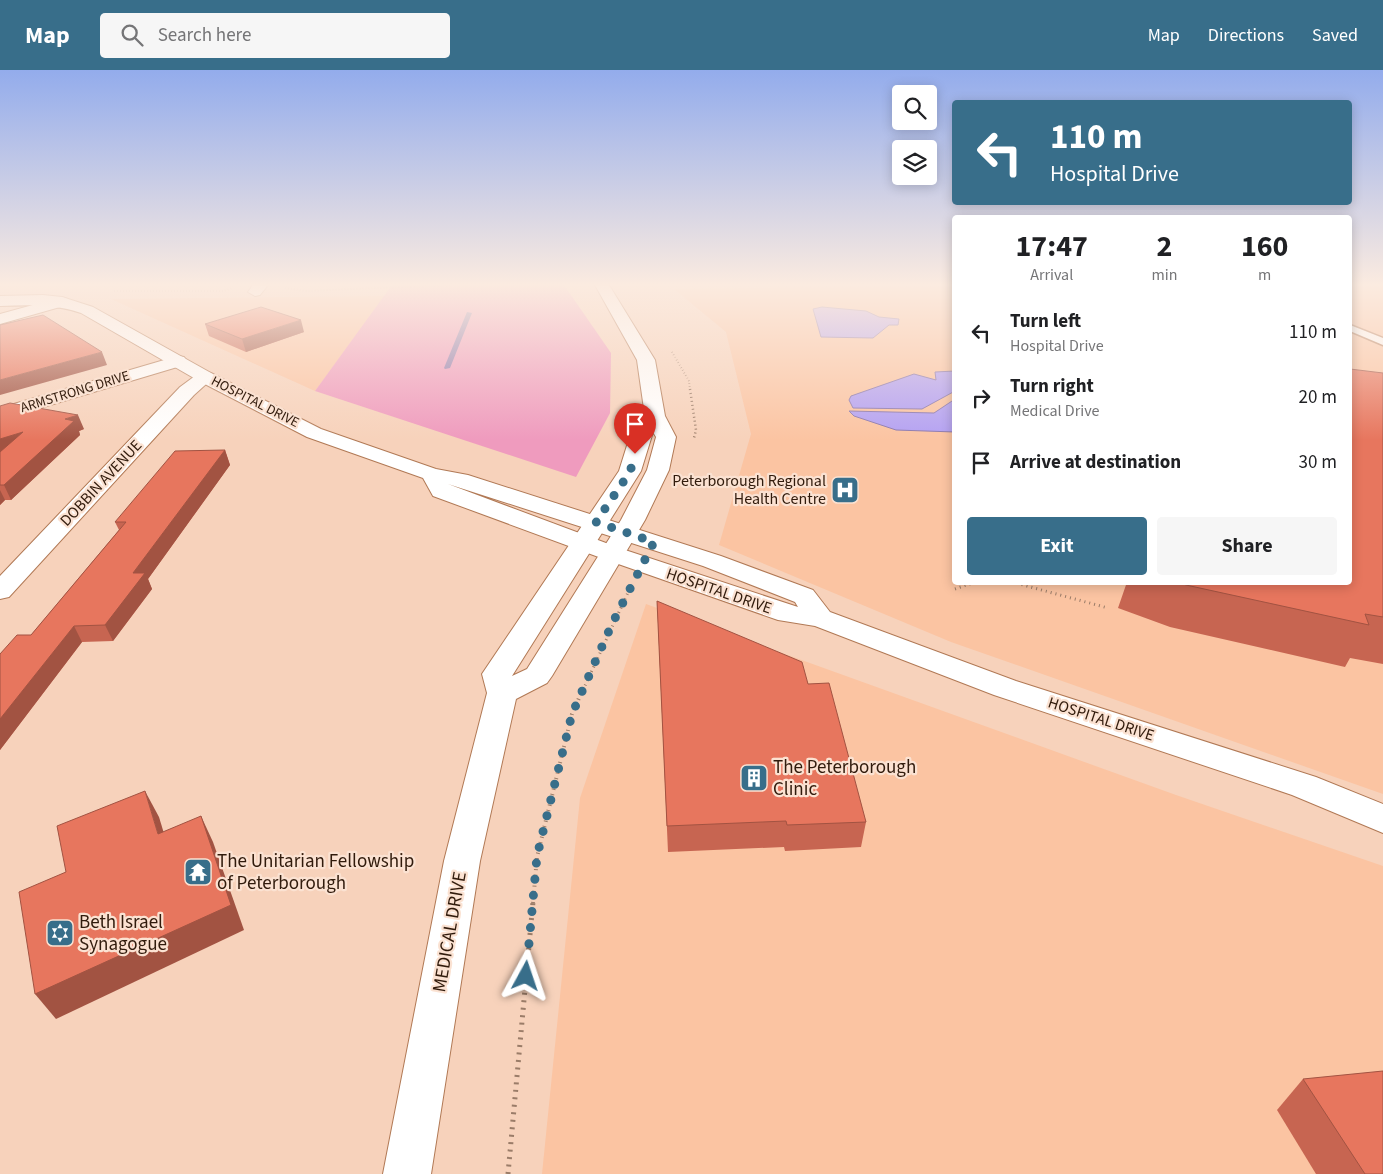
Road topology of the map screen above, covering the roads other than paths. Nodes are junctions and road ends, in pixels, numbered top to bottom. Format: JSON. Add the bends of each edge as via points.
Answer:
{"nodes":[{"id":1,"x":134,"y":337,"type":"edge"},
{"id":2,"x":632,"y":337,"type":"edge"},
{"id":3,"x":1370,"y":337,"type":"edge"},
{"id":4,"x":1383,"y":342,"type":"edge"},
{"id":5,"x":178,"y":361,"type":"junction"},
{"id":6,"x":205,"y":377,"type":"junction"},
{"id":7,"x":0,"y":414,"type":"edge"},
{"id":8,"x":655,"y":416,"type":"junction"},
{"id":9,"x":589,"y":532,"type":"junction"},
{"id":10,"x":619,"y":544,"type":"junction"},
{"id":11,"x":0,"y":591,"type":"edge"},
{"id":12,"x":820,"y":618,"type":"junction"},
{"id":13,"x":502,"y":693,"type":"junction"},
{"id":14,"x":1383,"y":819,"type":"edge"},
{"id":15,"x":407,"y":1174,"type":"edge"}],
"edges":[{"from":1,"to":5,"type":"street","name":"HOSPITAL DRIVE"},
{"from":2,"to":8,"type":"street","via":[[646,360]]},
{"from":3,"to":4,"type":"lane"},
{"from":5,"to":6,"type":"street","name":"HOSPITAL DRIVE"},
{"from":5,"to":7,"type":"street","name":"ARMSTRONG DRIVE"},
{"from":6,"to":9,"type":"street","name":"HOSPITAL DRIVE","via":[[314,432],[431,474],[441,491]]},
{"from":6,"to":11,"type":"street","name":"DOBBIN AVENUE","via":[[187,391]]},
{"from":8,"to":9,"type":"street","name":"MEDICAL DRIVE","via":[[640,436],[630,472]]},
{"from":8,"to":10,"type":"street","via":[[666,437],[658,470]]},
{"from":9,"to":10,"type":"street","name":"HOSPITAL DRIVE"},
{"from":9,"to":13,"type":"street","name":"MEDICAL DRIVE","via":[[497,674]]},
{"from":10,"to":12,"type":"street","name":"HOSPITAL DRIVE","via":[[642,564],[788,614]]},
{"from":10,"to":12,"type":"street","name":"HOSPITAL DRIVE","via":[[712,561],[804,596]]},
{"from":10,"to":13,"type":"street","via":[[537,676]]},
{"from":12,"to":14,"type":"street","name":"HOSPITAL DRIVE","via":[[1006,688],[1304,786]]},
{"from":13,"to":15,"type":"street","name":"MEDICAL DRIVE","via":[[462,861]]}]}
